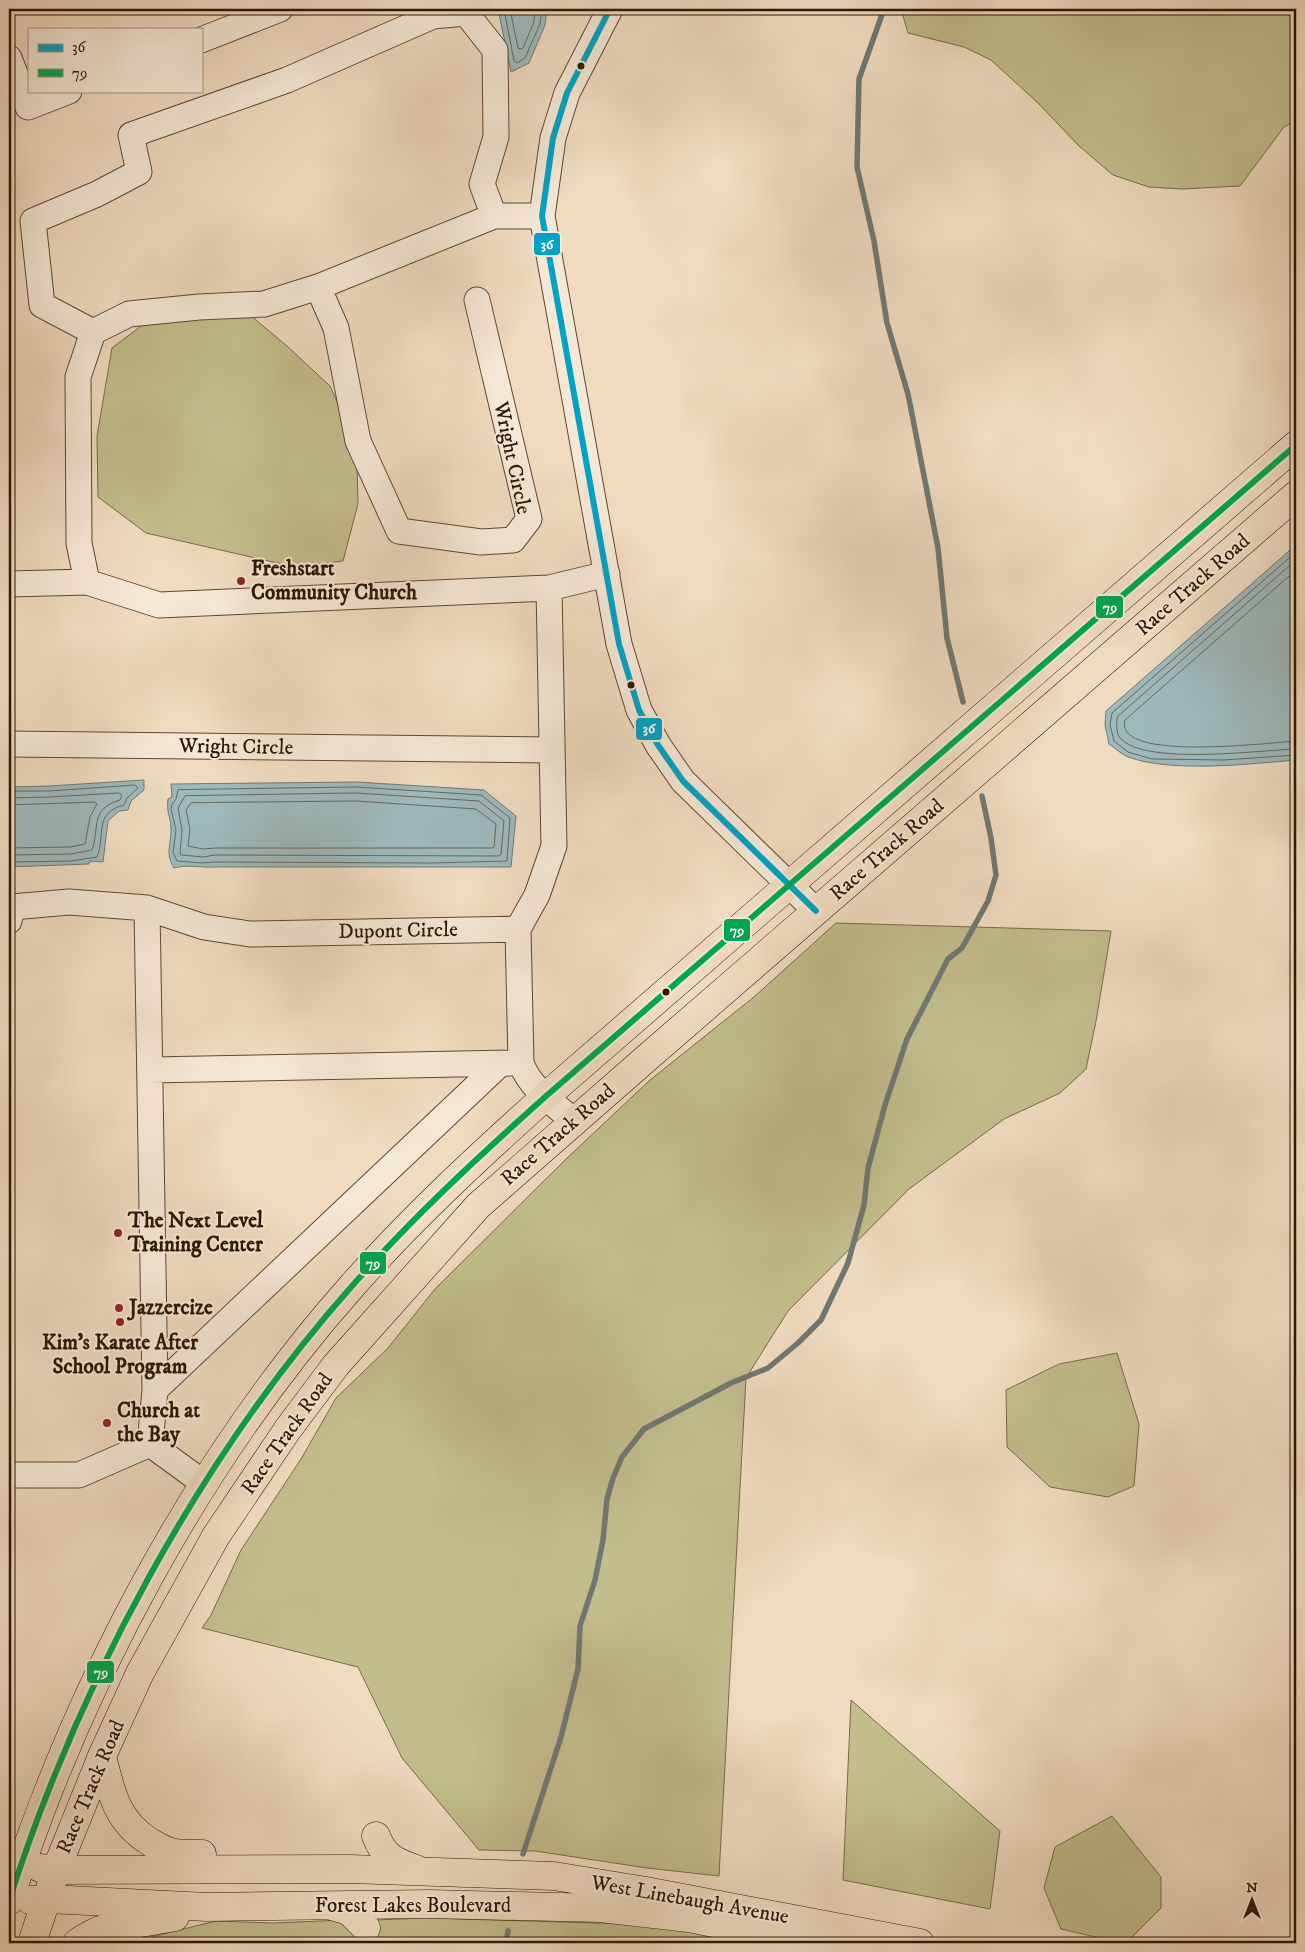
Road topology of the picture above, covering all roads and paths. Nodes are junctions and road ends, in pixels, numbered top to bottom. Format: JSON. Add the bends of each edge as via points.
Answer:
{"nodes":[{"id":1,"x":280,"y":9,"type":"edge"},
{"id":2,"x":610,"y":9,"type":"edge"},
{"id":3,"x":202,"y":40,"type":"edge"},
{"id":4,"x":9,"y":58,"type":"edge"},
{"id":5,"x":67,"y":92,"type":"edge"},
{"id":6,"x":494,"y":216,"type":"junction"},
{"id":7,"x":542,"y":216,"type":"junction"},
{"id":8,"x":318,"y":287,"type":"junction"},
{"id":9,"x":477,"y":300,"type":"dead end"},
{"id":10,"x":93,"y":332,"type":"junction"},
{"id":11,"x":1296,"y":445,"type":"edge"},
{"id":12,"x":1296,"y":495,"type":"edge"},
{"id":13,"x":607,"y":574,"type":"junction"},
{"id":14,"x":87,"y":582,"type":"junction"},
{"id":15,"x":9,"y":584,"type":"edge"},
{"id":16,"x":550,"y":588,"type":"junction"},
{"id":17,"x":9,"y":744,"type":"edge"},
{"id":18,"x":552,"y":750,"type":"junction"},
{"id":19,"x":789,"y":885,"type":"junction"},
{"id":20,"x":147,"y":908,"type":"junction"},
{"id":21,"x":816,"y":911,"type":"junction"},
{"id":22,"x":9,"y":921,"type":"edge"},
{"id":23,"x":518,"y":929,"type":"junction"},
{"id":24,"x":511,"y":1063,"type":"junction"},
{"id":25,"x":150,"y":1070,"type":"junction"},
{"id":26,"x":545,"y":1097,"type":"junction"},
{"id":27,"x":574,"y":1121,"type":"junction"},
{"id":28,"x":155,"y":1390,"type":"junction"},
{"id":29,"x":150,"y":1444,"type":"junction"},
{"id":30,"x":9,"y":1475,"type":"edge"},
{"id":31,"x":205,"y":1484,"type":"junction"},
{"id":32,"x":102,"y":1756,"type":"junction"},
{"id":33,"x":376,"y":1836,"type":"dead end"},
{"id":34,"x":15,"y":1865,"type":"edge"},
{"id":35,"x":350,"y":1869,"type":"junction"},
{"id":36,"x":56,"y":1870,"type":"junction"},
{"id":37,"x":422,"y":1872,"type":"junction"},
{"id":38,"x":576,"y":1880,"type":"junction"},
{"id":39,"x":48,"y":1899,"type":"junction"},
{"id":40,"x":9,"y":1901,"type":"edge"},
{"id":41,"x":207,"y":1907,"type":"junction"},
{"id":42,"x":369,"y":1918,"type":"junction"},
{"id":43,"x":32,"y":1943,"type":"edge"},
{"id":44,"x":77,"y":1943,"type":"edge"},
{"id":45,"x":814,"y":1943,"type":"edge"},
{"id":46,"x":920,"y":1943,"type":"edge"}],
"edges":[{"from":1,"to":3,"type":"street"},
{"from":2,"to":7,"type":"street","via":[[568,93],[553,138]]},
{"from":4,"to":5,"type":"street","via":[[28,107]]},
{"from":6,"to":7,"type":"street"},
{"from":6,"to":8,"type":"street"},
{"from":6,"to":10,"type":"street","via":[[482,184],[496,137],[495,50],[466,13],[433,16],[287,80],[131,135],[139,172],[97,194],[32,220],[42,305]]},
{"from":7,"to":13,"type":"street"},
{"from":8,"to":9,"type":"street","name":"Wright Circle","via":[[336,328],[358,441],[399,531],[481,542],[514,540],[529,519]]},
{"from":8,"to":10,"type":"street","via":[[264,304],[129,314]]},
{"from":10,"to":14,"type":"street","via":[[78,377],[79,543]]},
{"from":11,"to":19,"type":"main road","name":"Race Track Road"},
{"from":12,"to":21,"type":"main road","name":"Race Track Road"},
{"from":13,"to":16,"type":"street"},
{"from":13,"to":19,"type":"street","via":[[619,644],[639,710],[658,745],[683,781]]},
{"from":14,"to":15,"type":"street"},
{"from":14,"to":16,"type":"street","via":[[159,605]]},
{"from":16,"to":18,"type":"street"},
{"from":17,"to":18,"type":"street","name":"Wright Circle"},
{"from":18,"to":23,"type":"street","via":[[554,846],[537,896]]},
{"from":19,"to":21,"type":"street"},
{"from":19,"to":26,"type":"main road","name":"Race Track Road"},
{"from":20,"to":22,"type":"street","name":"Dupont Circle","via":[[69,902],[21,906],[12,907]]},
{"from":20,"to":23,"type":"street","name":"Dupont Circle","via":[[204,927],[250,934]]},
{"from":20,"to":25,"type":"street"},
{"from":21,"to":27,"type":"main road","name":"Race Track Road"},
{"from":23,"to":24,"type":"street"},
{"from":24,"to":25,"type":"street"},
{"from":24,"to":26,"type":"street"},
{"from":24,"to":28,"type":"street"},
{"from":25,"to":28,"type":"street"},
{"from":26,"to":27,"type":"street"},
{"from":26,"to":31,"type":"main road","name":"Race Track Road","via":[[487,1148],[352,1286],[288,1364]]},
{"from":27,"to":32,"type":"main road","name":"Race Track Road","via":[[478,1206],[336,1364],[247,1488],[190,1580],[140,1673]]},
{"from":28,"to":29,"type":"street"},
{"from":29,"to":30,"type":"street","via":[[79,1475]]},
{"from":29,"to":31,"type":"street"},
{"from":31,"to":34,"type":"main road","name":"Race Track Road","via":[[116,1638]]},
{"from":32,"to":35,"type":"main road","via":[[120,1814],[132,1828],[162,1849],[172,1853],[298,1858]]},
{"from":32,"to":36,"type":"main road","name":"Race Track Road"},
{"from":33,"to":37,"type":"main road","via":[[381,1849],[391,1858]]},
{"from":34,"to":36,"type":"main road","name":"Forest Lakes Boulevard"},
{"from":34,"to":40,"type":"main road","name":"Race Track Road"},
{"from":35,"to":36,"type":"main road","name":"Forest Lakes Boulevard"},
{"from":35,"to":37,"type":"main road","name":"Forest Lakes Boulevard"},
{"from":36,"to":39,"type":"main road","name":"Race Track Road"},
{"from":37,"to":38,"type":"main road","name":"Forest Lakes Boulevard","via":[[554,1876]]},
{"from":38,"to":42,"type":"main road","via":[[526,1890],[396,1891],[388,1894]]},
{"from":38,"to":46,"type":"main road","name":"West Linebaugh Avenue"},
{"from":39,"to":40,"type":"main road","name":"Forest Lakes Boulevard"},
{"from":39,"to":41,"type":"main road","name":"Forest Lakes Boulevard"},
{"from":39,"to":43,"type":"main road","name":"Race Track Road"},
{"from":41,"to":42,"type":"main road","name":"Forest Lakes Boulevard","via":[[331,1906]]},
{"from":41,"to":44,"type":"main road","via":[[183,1916],[117,1924]]},
{"from":42,"to":45,"type":"main road","name":"Forest Lakes Boulevard","via":[[469,1904],[621,1909],[689,1918]]}]}
